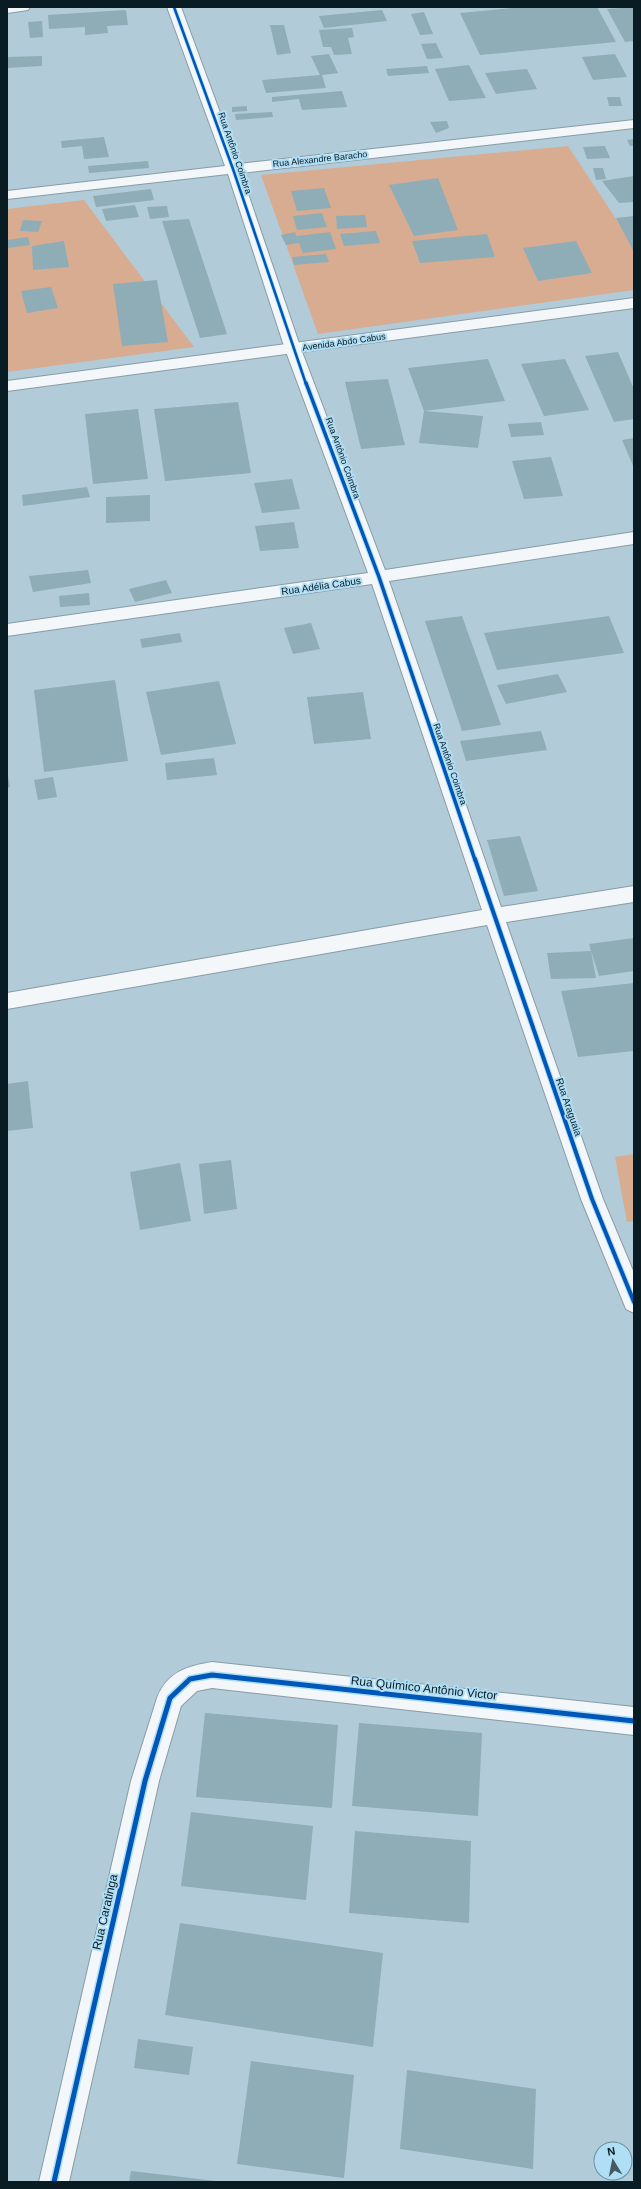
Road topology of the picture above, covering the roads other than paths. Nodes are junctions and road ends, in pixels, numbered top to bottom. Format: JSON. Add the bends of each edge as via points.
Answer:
{"nodes":[{"id":1,"x":23,"y":7,"type":"edge"},
{"id":2,"x":174,"y":7,"type":"edge"},
{"id":3,"x":180,"y":7,"type":"edge"},
{"id":4,"x":7,"y":8,"type":"edge"},
{"id":5,"x":634,"y":124,"type":"edge"},
{"id":6,"x":233,"y":169,"type":"junction"},
{"id":7,"x":7,"y":195,"type":"edge"},
{"id":8,"x":634,"y":303,"type":"edge"},
{"id":9,"x":293,"y":348,"type":"junction"},
{"id":10,"x":7,"y":386,"type":"edge"},
{"id":11,"x":634,"y":538,"type":"edge"},
{"id":12,"x":379,"y":577,"type":"junction"},
{"id":13,"x":7,"y":630,"type":"edge"},
{"id":14,"x":634,"y":894,"type":"edge"},
{"id":15,"x":494,"y":916,"type":"junction"},
{"id":16,"x":7,"y":1001,"type":"edge"},
{"id":17,"x":634,"y":1302,"type":"edge"},
{"id":18,"x":212,"y":1675,"type":"joint"},
{"id":19,"x":634,"y":1721,"type":"edge"},
{"id":20,"x":54,"y":2182,"type":"edge"}],
"edges":[{"from":1,"to":4,"type":"street"},
{"from":2,"to":3,"type":"street"},
{"from":2,"to":6,"type":"street","name":"Rua Antônio Coimbra"},
{"from":5,"to":6,"type":"street","name":"Rua Alexandre Baracho"},
{"from":6,"to":7,"type":"street","name":"Rua Alexandre Baracho"},
{"from":6,"to":9,"type":"street","name":"Rua Antônio Coimbra"},
{"from":8,"to":9,"type":"street","name":"Avenida Abdo Cabus"},
{"from":9,"to":10,"type":"street","name":"Avenida Abdo Cabus"},
{"from":9,"to":12,"type":"street","name":"Rua Antônio Coimbra"},
{"from":11,"to":12,"type":"street","name":"Rua Adélia Cabus"},
{"from":12,"to":13,"type":"street","name":"Rua Adélia Cabus"},
{"from":12,"to":15,"type":"street","name":"Rua Antônio Coimbra"},
{"from":14,"to":15,"type":"street"},
{"from":15,"to":16,"type":"street"},
{"from":15,"to":17,"type":"street","name":"Rua Araguaia","via":[[592,1198]]},
{"from":18,"to":19,"type":"street","name":"Rua Químico Antônio Victor"},
{"from":18,"to":20,"type":"street","name":"Rua Caratinga","via":[[190,1679],[170,1698],[144,1781]]}]}
